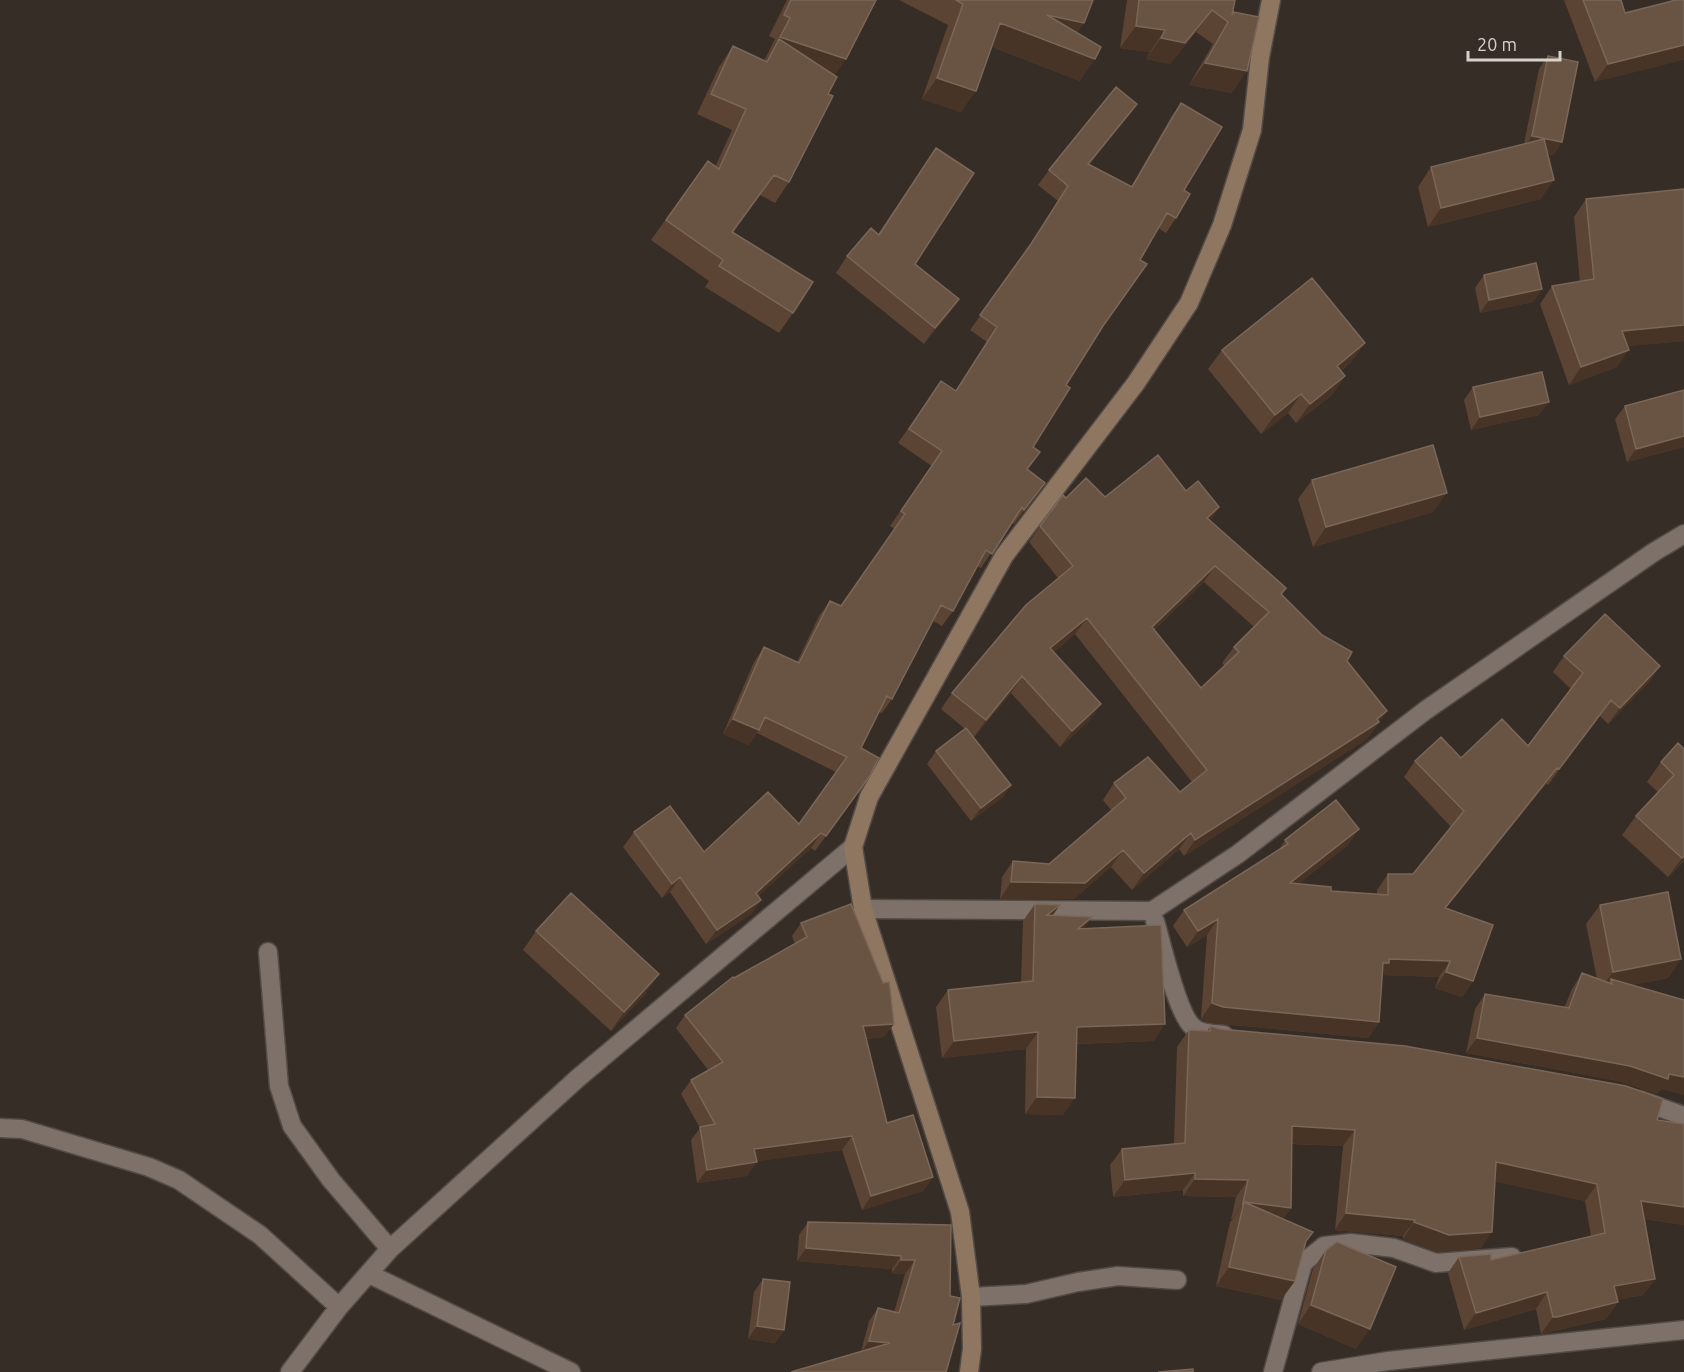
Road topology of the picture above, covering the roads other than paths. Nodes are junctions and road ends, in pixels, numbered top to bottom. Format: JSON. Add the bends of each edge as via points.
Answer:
{"nodes":[{"id":1,"x":1271,"y":0,"type":"edge"},
{"id":2,"x":1684,"y":534,"type":"edge"},
{"id":3,"x":853,"y":847,"type":"junction"},
{"id":4,"x":863,"y":909,"type":"junction"},
{"id":5,"x":1152,"y":911,"type":"junction"},
{"id":6,"x":268,"y":952,"type":"dead end"},
{"id":7,"x":1244,"y":1037,"type":"edge"},
{"id":8,"x":1617,"y":1092,"type":"edge"},
{"id":9,"x":1684,"y":1116,"type":"edge"},
{"id":10,"x":0,"y":1128,"type":"edge"},
{"id":11,"x":390,"y":1249,"type":"junction"},
{"id":12,"x":1512,"y":1257,"type":"edge"},
{"id":13,"x":369,"y":1274,"type":"junction"},
{"id":14,"x":1177,"y":1280,"type":"dead end"},
{"id":15,"x":971,"y":1297,"type":"junction"},
{"id":16,"x":339,"y":1306,"type":"junction"},
{"id":17,"x":1684,"y":1330,"type":"edge"},
{"id":18,"x":290,"y":1372,"type":"edge"},
{"id":19,"x":571,"y":1372,"type":"edge"},
{"id":20,"x":969,"y":1372,"type":"edge"},
{"id":21,"x":1273,"y":1372,"type":"edge"},
{"id":22,"x":1321,"y":1372,"type":"edge"}],
"edges":[{"from":1,"to":3,"type":"street","via":[[1252,130],[1222,225],[1189,303],[1136,382],[1004,556],[869,797]]},
{"from":2,"to":5,"type":"street","via":[[1426,710],[1238,854]]},
{"from":3,"to":4,"type":"street"},
{"from":3,"to":11,"type":"street","via":[[578,1077]]},
{"from":4,"to":5,"type":"street"},
{"from":4,"to":15,"type":"street","via":[[960,1212]]},
{"from":5,"to":7,"type":"street","via":[[1181,1008],[1193,1028],[1209,1034]]},
{"from":6,"to":11,"type":"street","via":[[279,1086],[292,1126],[331,1180]]},
{"from":8,"to":9,"type":"street"},
{"from":10,"to":16,"type":"street","via":[[22,1129],[149,1167],[179,1180],[260,1235]]},
{"from":11,"to":13,"type":"street"},
{"from":12,"to":21,"type":"street","via":[[1436,1263],[1394,1248],[1351,1243],[1324,1246],[1304,1263]]},
{"from":13,"to":16,"type":"street"},
{"from":13,"to":19,"type":"street"},
{"from":14,"to":15,"type":"street","via":[[1118,1276],[1026,1294]]},
{"from":15,"to":20,"type":"street"},
{"from":16,"to":18,"type":"street"},
{"from":17,"to":22,"type":"street","via":[[1388,1361]]}]}
